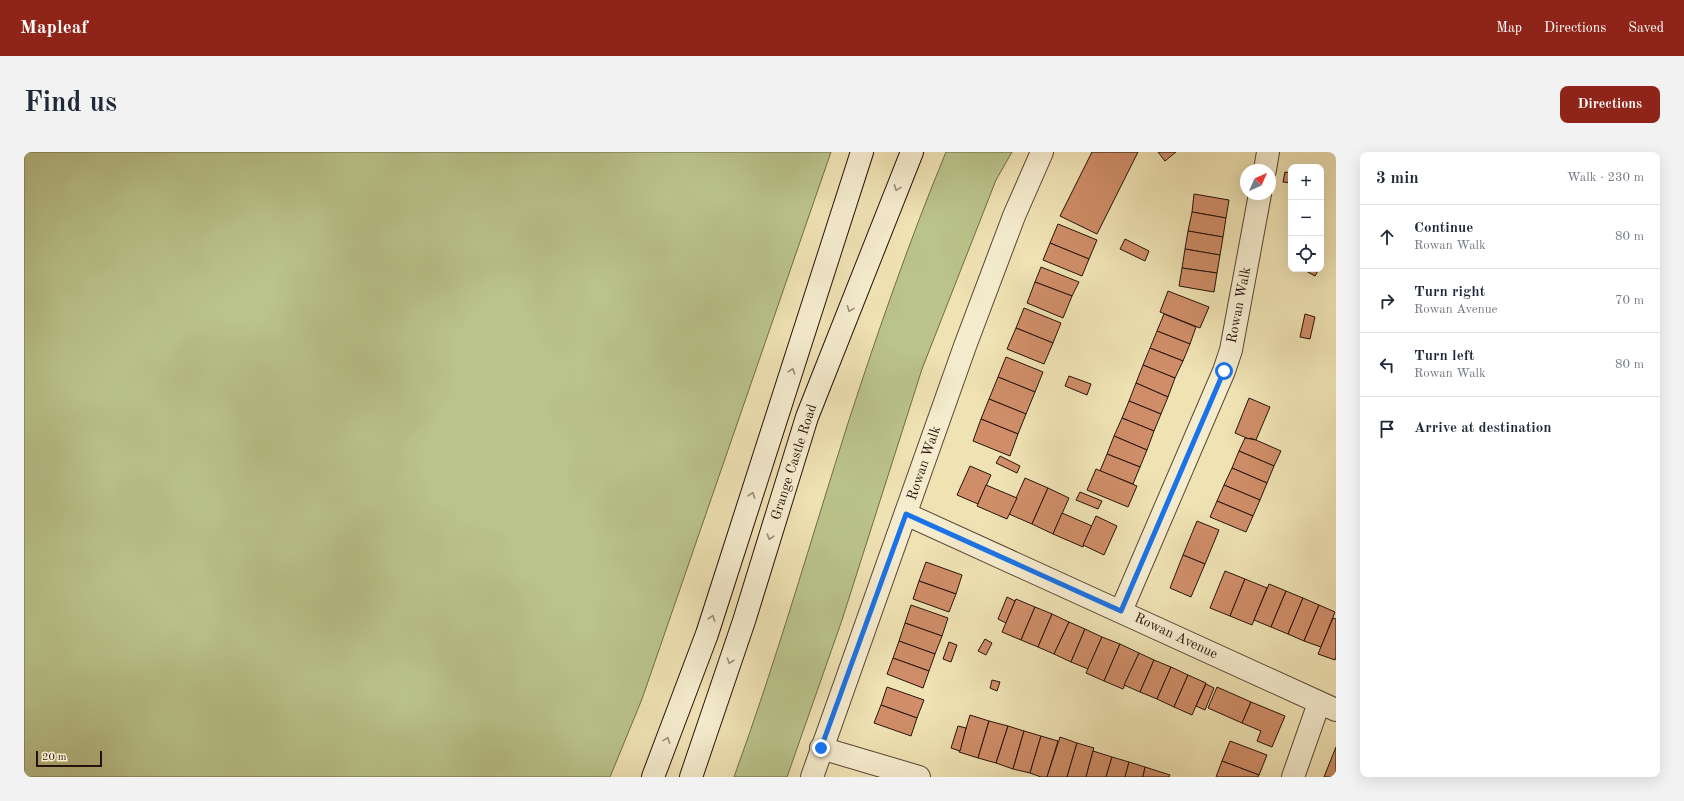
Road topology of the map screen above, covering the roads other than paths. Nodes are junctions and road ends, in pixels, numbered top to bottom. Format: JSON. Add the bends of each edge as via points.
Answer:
{"nodes":[{"id":1,"x":862,"y":152,"type":"edge"},
{"id":2,"x":912,"y":152,"type":"edge"},
{"id":3,"x":1042,"y":152,"type":"edge"},
{"id":4,"x":1268,"y":152,"type":"edge"},
{"id":5,"x":1266,"y":164,"type":"edge"},
{"id":6,"x":1259,"y":200,"type":"edge"},
{"id":7,"x":906,"y":514,"type":"junction"},
{"id":8,"x":1121,"y":611,"type":"junction"},
{"id":9,"x":1327,"y":707,"type":"edge"},
{"id":10,"x":821,"y":748,"type":"junction"},
{"id":11,"x":653,"y":777,"type":"edge"},
{"id":12,"x":691,"y":777,"type":"edge"},
{"id":13,"x":812,"y":777,"type":"edge"},
{"id":14,"x":918,"y":777,"type":"edge"},
{"id":15,"x":1293,"y":777,"type":"edge"}],
"edges":[{"from":11,"to":1,"type":"street","one_way":true,"via":[[707,634]]},
{"from":2,"to":12,"type":"street","name":"Grange Castle Road","one_way":true,"via":[[807,417],[744,621]]},
{"from":3,"to":7,"type":"street","name":"Rowan Walk","via":[[1014,216],[965,346]]},
{"from":4,"to":5,"type":"street"},
{"from":6,"to":8,"type":"street","name":"Rowan Walk","via":[[1231,350],[1224,371]]},
{"from":7,"to":8,"type":"street","name":"Rowan Avenue"},
{"from":7,"to":10,"type":"street","name":"Rowan Walk"},
{"from":8,"to":9,"type":"street","name":"Rowan Avenue"},
{"from":9,"to":15,"type":"street"},
{"from":10,"to":13,"type":"street","name":"Rowan Walk"},
{"from":10,"to":14,"type":"street"}]}
